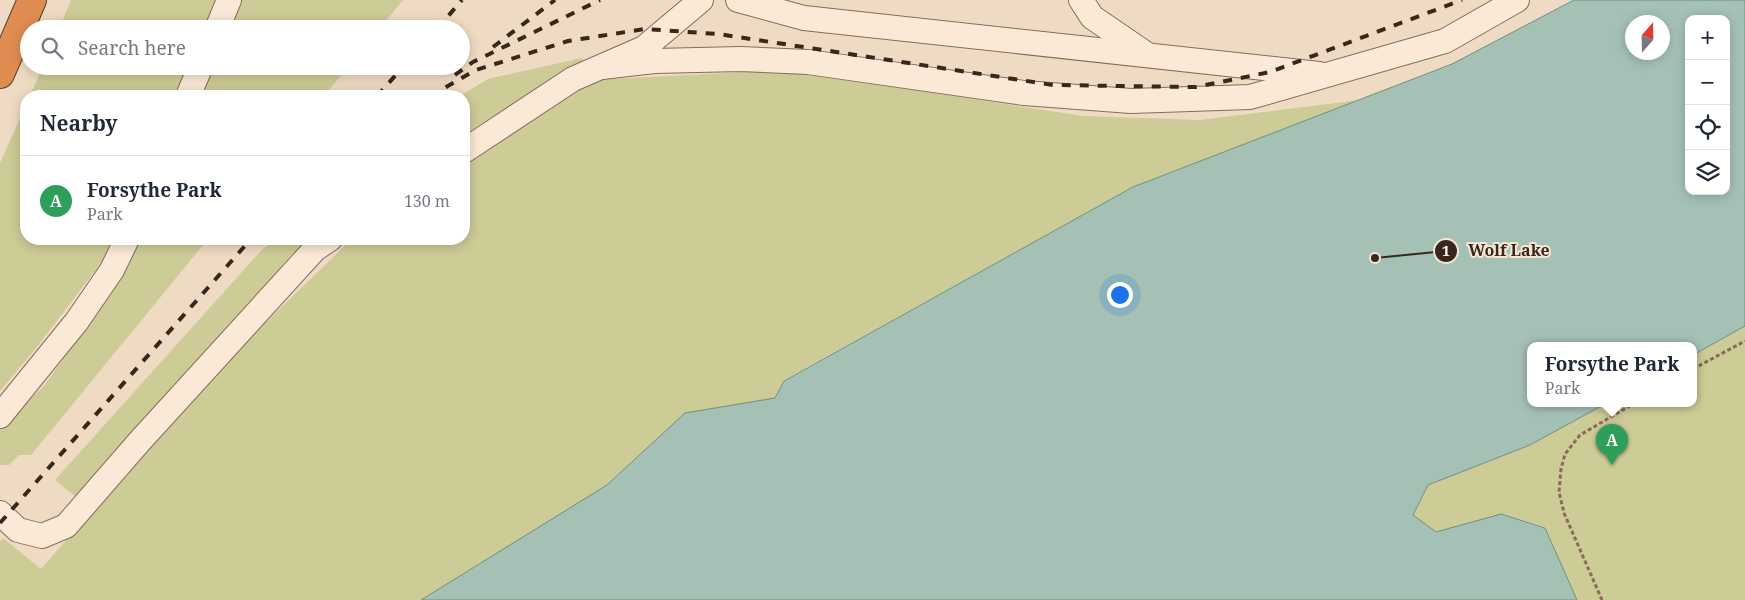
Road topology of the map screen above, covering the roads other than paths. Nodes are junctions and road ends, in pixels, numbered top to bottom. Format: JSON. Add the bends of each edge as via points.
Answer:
{"nodes":[{"id":1,"x":32,"y":0,"type":"edge"},
{"id":2,"x":229,"y":0,"type":"edge"},
{"id":3,"x":701,"y":0,"type":"edge"},
{"id":4,"x":738,"y":0,"type":"edge"},
{"id":5,"x":1081,"y":0,"type":"edge"},
{"id":6,"x":1517,"y":0,"type":"edge"},
{"id":7,"x":23,"y":20,"type":"edge"},
{"id":8,"x":220,"y":20,"type":"edge"},
{"id":9,"x":20,"y":28,"type":"edge"},
{"id":10,"x":1147,"y":56,"type":"junction"},
{"id":11,"x":602,"y":67,"type":"junction"},
{"id":12,"x":0,"y":74,"type":"edge"},
{"id":13,"x":197,"y":75,"type":"edge"},
{"id":14,"x":1328,"y":75,"type":"junction"},
{"id":15,"x":191,"y":90,"type":"edge"},
{"id":16,"x":470,"y":147,"type":"edge"},
{"id":17,"x":124,"y":245,"type":"edge"},
{"id":18,"x":321,"y":245,"type":"edge"},
{"id":19,"x":0,"y":416,"type":"edge"},
{"id":20,"x":0,"y":513,"type":"edge"}],
"edges":[{"from":1,"to":7,"type":"highway"},
{"from":2,"to":8,"type":"street"},
{"from":3,"to":11,"type":"street","via":[[644,48]]},
{"from":4,"to":10,"type":"street","via":[[804,18]]},
{"from":5,"to":10,"type":"street","via":[[1092,17]]},
{"from":6,"to":14,"type":"street","via":[[1445,41]]},
{"from":9,"to":12,"type":"highway"},
{"from":10,"to":14,"type":"street"},
{"from":11,"to":14,"type":"street","via":[[654,61],[741,59],[808,62],[1024,93],[1131,102],[1250,97]]},
{"from":11,"to":16,"type":"street","via":[[573,79]]},
{"from":13,"to":15,"type":"street"},
{"from":17,"to":19,"type":"street","via":[[112,270],[77,321]]},
{"from":18,"to":20,"type":"street","via":[[66,526],[42,536],[18,530]]}]}
